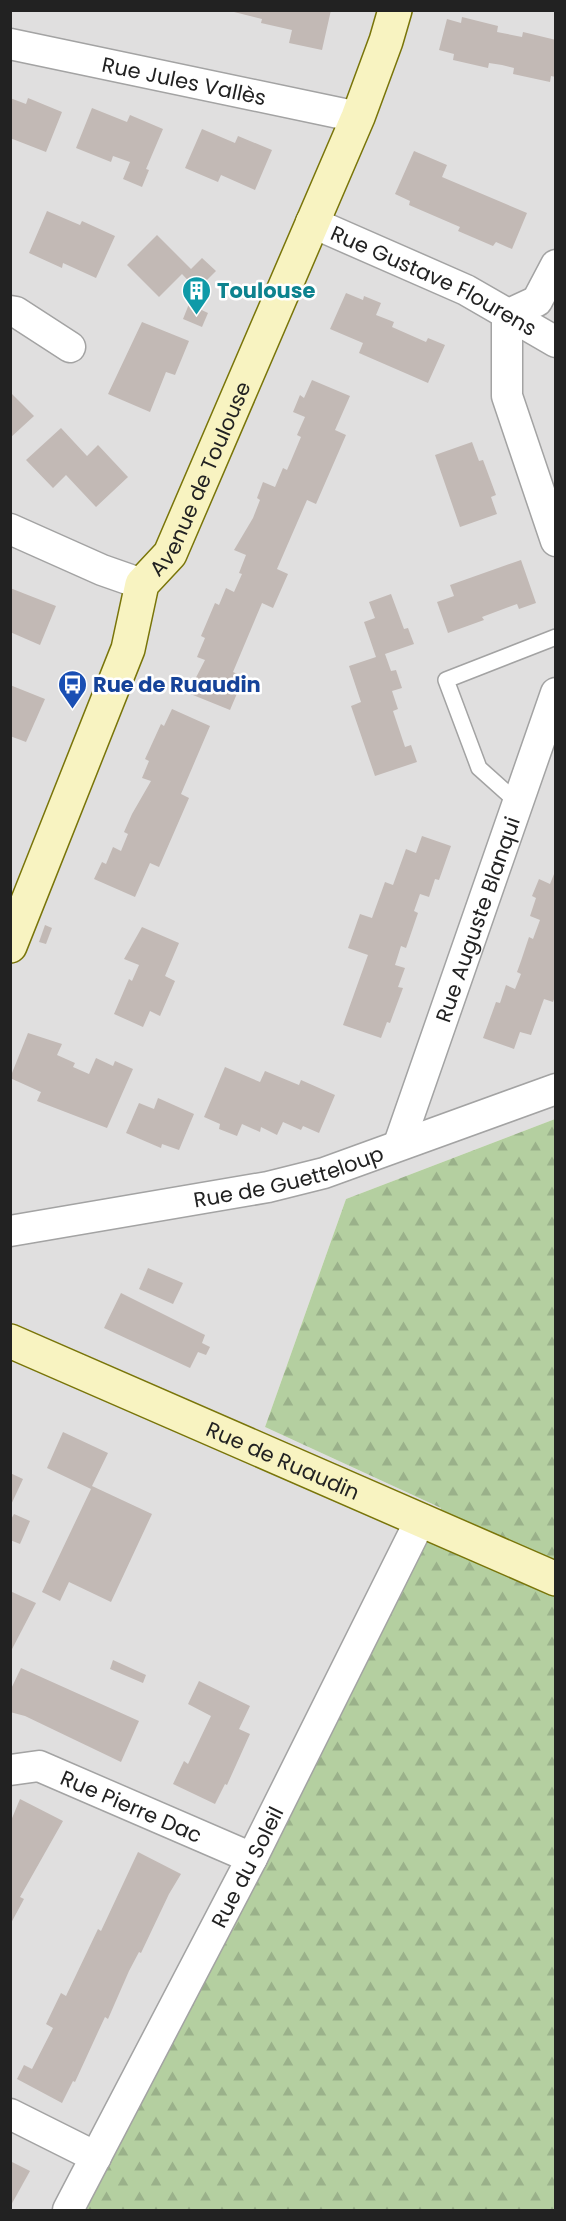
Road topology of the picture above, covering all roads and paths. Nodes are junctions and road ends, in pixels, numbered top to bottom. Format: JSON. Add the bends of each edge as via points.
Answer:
{"nodes":[{"id":1,"x":395,"y":10,"type":"edge"},
{"id":2,"x":10,"y":44,"type":"edge"},
{"id":3,"x":358,"y":117,"type":"junction"},
{"id":4,"x":311,"y":222,"type":"junction"},
{"id":5,"x":555,"y":265,"type":"edge"},
{"id":6,"x":10,"y":311,"type":"edge"},
{"id":7,"x":507,"y":315,"type":"junction"},
{"id":8,"x":555,"y":342,"type":"edge"},
{"id":9,"x":70,"y":347,"type":"dead end"},
{"id":10,"x":10,"y":528,"type":"edge"},
{"id":11,"x":555,"y":541,"type":"edge"},
{"id":12,"x":141,"y":584,"type":"junction"},
{"id":13,"x":555,"y":637,"type":"edge"},
{"id":14,"x":555,"y":693,"type":"edge"},
{"id":15,"x":517,"y":802,"type":"junction"},
{"id":16,"x":10,"y":946,"type":"edge"},
{"id":17,"x":555,"y":1089,"type":"edge"},
{"id":18,"x":399,"y":1144,"type":"junction"},
{"id":19,"x":10,"y":1231,"type":"edge"},
{"id":20,"x":10,"y":1341,"type":"edge"},
{"id":21,"x":421,"y":1519,"type":"junction"},
{"id":22,"x":555,"y":1580,"type":"edge"},
{"id":23,"x":10,"y":1770,"type":"edge"},
{"id":24,"x":252,"y":1858,"type":"junction"},
{"id":25,"x":10,"y":2114,"type":"edge"},
{"id":26,"x":96,"y":2157,"type":"junction"},
{"id":27,"x":68,"y":2211,"type":"edge"}],
"edges":[{"from":1,"to":3,"type":"street","name":"Avenue de Toulouse"},
{"from":2,"to":3,"type":"street","name":"Rue Jules Vallès"},
{"from":3,"to":4,"type":"street","name":"Avenue de Toulouse"},
{"from":4,"to":7,"type":"street","name":"Rue Gustave Flourens","via":[[466,290]]},
{"from":4,"to":12,"type":"street","name":"Avenue de Toulouse","via":[[170,554]]},
{"from":5,"to":7,"type":"street","via":[[537,301]]},
{"from":6,"to":9,"type":"street"},
{"from":7,"to":8,"type":"street","name":"Rue Gustave Flourens"},
{"from":7,"to":11,"type":"street","via":[[507,396]]},
{"from":10,"to":12,"type":"street"},
{"from":12,"to":16,"type":"street","name":"Avenue de Toulouse","via":[[128,649]]},
{"from":13,"to":15,"type":"lane","via":[[446,680],[479,768]]},
{"from":14,"to":15,"type":"street","name":"Rue Auguste Blanqui"},
{"from":15,"to":18,"type":"street","name":"Rue Auguste Blanqui"},
{"from":17,"to":18,"type":"street","name":"Rue de Guetteloup"},
{"from":18,"to":19,"type":"street","name":"Rue de Guetteloup","via":[[324,1173],[268,1187]]},
{"from":20,"to":21,"type":"street","name":"Rue de Ruaudin"},
{"from":21,"to":22,"type":"street","name":"Rue de Ruaudin"},
{"from":21,"to":24,"type":"street","name":"Rue du Soleil"},
{"from":23,"to":24,"type":"street","name":"Rue Pierre Dac","via":[[39,1766]]},
{"from":24,"to":26,"type":"street","name":"Rue du Soleil"},
{"from":25,"to":26,"type":"street"},
{"from":26,"to":27,"type":"street","name":"Rue du Soleil"}]}
